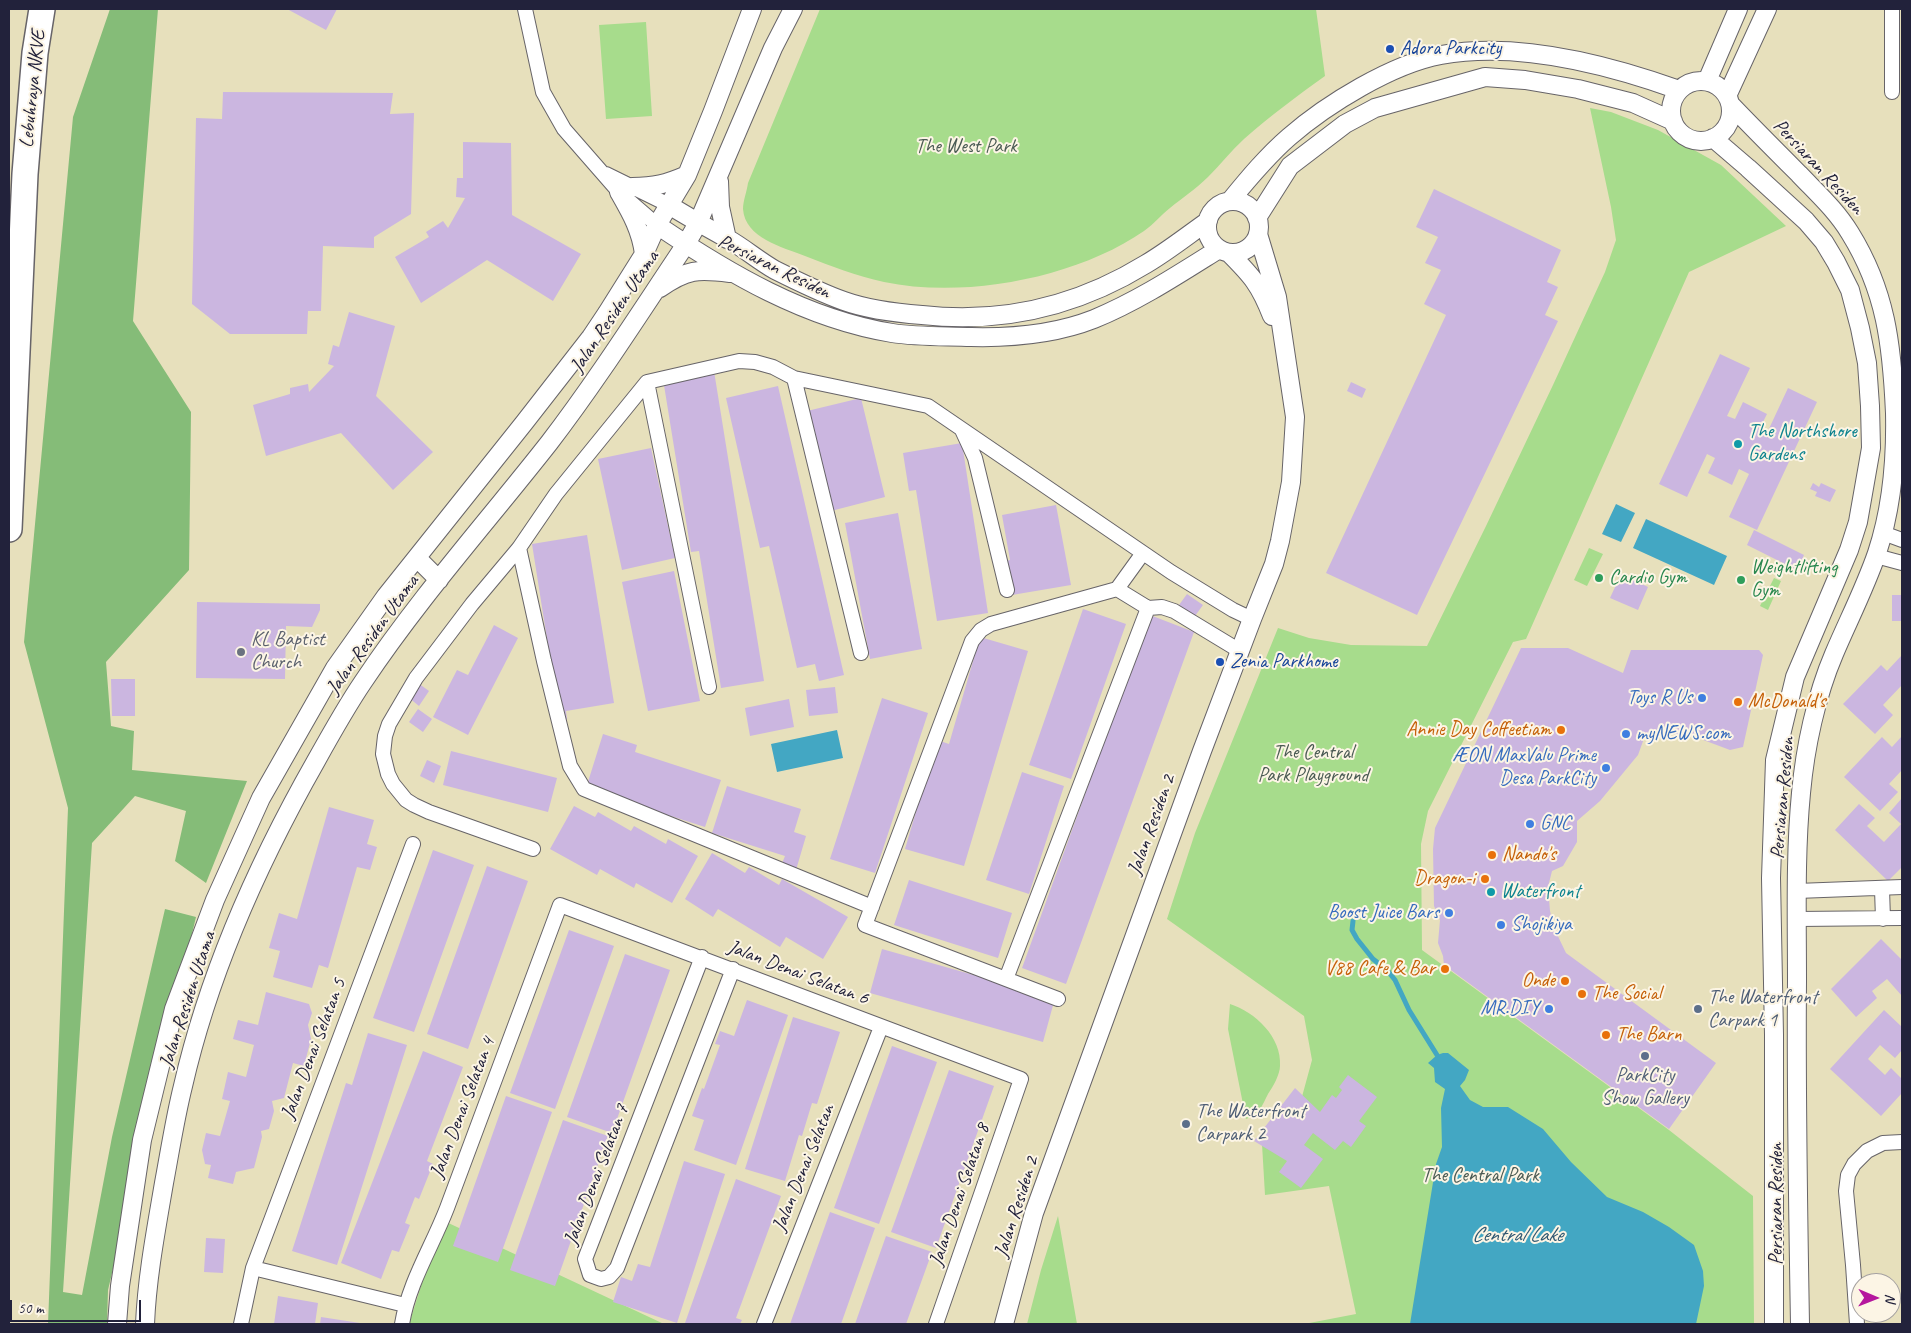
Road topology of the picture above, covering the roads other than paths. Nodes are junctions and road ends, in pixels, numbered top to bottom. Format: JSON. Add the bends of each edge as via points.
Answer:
{"nodes":[{"id":1,"x":42,"y":9,"type":"edge"},
{"id":2,"x":525,"y":9,"type":"edge"},
{"id":3,"x":752,"y":9,"type":"edge"},
{"id":4,"x":793,"y":9,"type":"edge"},
{"id":5,"x":1738,"y":9,"type":"edge"},
{"id":6,"x":1767,"y":9,"type":"edge"},
{"id":7,"x":1892,"y":9,"type":"edge"},
{"id":8,"x":1707,"y":82,"type":"junction"},
{"id":9,"x":1679,"y":90,"type":"junction"},
{"id":10,"x":1892,"y":92,"type":"dead end"},
{"id":11,"x":1729,"y":101,"type":"junction"},
{"id":12,"x":1673,"y":121,"type":"junction"},
{"id":13,"x":1713,"y":138,"type":"junction"},
{"id":14,"x":719,"y":173,"type":"junction"},
{"id":15,"x":687,"y":174,"type":"junction"},
{"id":16,"x":626,"y":190,"type":"junction"},
{"id":17,"x":1230,"y":201,"type":"junction"},
{"id":18,"x":669,"y":205,"type":"junction"},
{"id":19,"x":1208,"y":221,"type":"junction"},
{"id":20,"x":698,"y":223,"type":"junction"},
{"id":21,"x":657,"y":225,"type":"junction"},
{"id":22,"x":1258,"y":226,"type":"junction"},
{"id":23,"x":727,"y":239,"type":"junction"},
{"id":24,"x":686,"y":244,"type":"junction"},
{"id":25,"x":1224,"y":251,"type":"junction"},
{"id":26,"x":644,"y":254,"type":"junction"},
{"id":27,"x":736,"y":273,"type":"junction"},
{"id":28,"x":654,"y":292,"type":"junction"},
{"id":29,"x":1282,"y":334,"type":"junction"},
{"id":30,"x":794,"y":378,"type":"junction"},
{"id":31,"x":646,"y":382,"type":"junction"},
{"id":32,"x":961,"y":428,"type":"junction"},
{"id":33,"x":9,"y":529,"type":"edge"},
{"id":34,"x":1883,"y":533,"type":"junction"},
{"id":35,"x":1902,"y":540,"type":"edge"},
{"id":36,"x":519,"y":548,"type":"junction"},
{"id":37,"x":1143,"y":553,"type":"junction"},
{"id":38,"x":1876,"y":556,"type":"junction"},
{"id":39,"x":417,"y":558,"type":"junction"},
{"id":40,"x":1902,"y":563,"type":"edge"},
{"id":41,"x":439,"y":580,"type":"junction"},
{"id":42,"x":1118,"y":589,"type":"junction"},
{"id":43,"x":1007,"y":590,"type":"dead end"},
{"id":44,"x":1148,"y":608,"type":"junction"},
{"id":45,"x":1252,"y":618,"type":"junction"},
{"id":46,"x":1240,"y":651,"type":"junction"},
{"id":47,"x":861,"y":653,"type":"dead end"},
{"id":48,"x":709,"y":687,"type":"dead end"},
{"id":49,"x":413,"y":844,"type":"dead end"},
{"id":50,"x":533,"y":849,"type":"dead end"},
{"id":51,"x":1902,"y":887,"type":"edge"},
{"id":52,"x":1882,"y":889,"type":"junction"},
{"id":53,"x":1797,"y":891,"type":"junction"},
{"id":54,"x":560,"y":905,"type":"joint"},
{"id":55,"x":872,"y":907,"type":"junction"},
{"id":56,"x":1902,"y":918,"type":"edge"},
{"id":57,"x":1883,"y":919,"type":"junction"},
{"id":58,"x":1797,"y":920,"type":"junction"},
{"id":59,"x":702,"y":957,"type":"junction"},
{"id":60,"x":733,"y":969,"type":"junction"},
{"id":61,"x":1006,"y":979,"type":"junction"},
{"id":62,"x":1058,"y":999,"type":"dead end"},
{"id":63,"x":881,"y":1027,"type":"junction"},
{"id":64,"x":1021,"y":1079,"type":"joint"},
{"id":65,"x":1902,"y":1142,"type":"edge"},
{"id":66,"x":253,"y":1268,"type":"junction"},
{"id":67,"x":405,"y":1304,"type":"junction"},
{"id":68,"x":117,"y":1324,"type":"edge"},
{"id":69,"x":146,"y":1324,"type":"edge"},
{"id":70,"x":241,"y":1324,"type":"edge"},
{"id":71,"x":402,"y":1324,"type":"edge"},
{"id":72,"x":764,"y":1324,"type":"edge"},
{"id":73,"x":936,"y":1324,"type":"edge"},
{"id":74,"x":1004,"y":1324,"type":"edge"},
{"id":75,"x":1774,"y":1324,"type":"edge"},
{"id":76,"x":1800,"y":1324,"type":"edge"},
{"id":77,"x":1857,"y":1324,"type":"edge"}],
"edges":[{"from":1,"to":33,"type":"highway","name":"Lebuhraya NKVE","via":[[25,174]]},
{"from":2,"to":16,"type":"street","via":[[543,92],[564,129],[598,171]]},
{"from":3,"to":15,"type":"street","name":"Jalan Residen Utama"},
{"from":4,"to":14,"type":"street","name":"Jalan Residen Utama","via":[[772,48]]},
{"from":5,"to":8,"type":"street"},
{"from":6,"to":11,"type":"street"},
{"from":7,"to":10,"type":"street"},
{"from":8,"to":9,"type":"street","via":[[1697,81]]},
{"from":8,"to":11,"type":"street","via":[[1715,84]]},
{"from":9,"to":12,"type":"street","via":[[1672,105]]},
{"from":9,"to":17,"type":"street","via":[[1605,67],[1539,55],[1484,51],[1441,55],[1415,62],[1369,83],[1326,110],[1290,137]]},
{"from":11,"to":13,"type":"street","via":[[1731,115],[1728,125]]},
{"from":11,"to":34,"type":"street","name":"Persiaran Residen","via":[[1830,206],[1850,232],[1873,277],[1886,319],[1893,372],[1896,444],[1894,480]]},
{"from":12,"to":13,"type":"street","via":[[1685,136],[1694,140]]},
{"from":12,"to":22,"type":"street","via":[[1633,104],[1578,89],[1485,77],[1376,108],[1345,124],[1290,166]]},
{"from":13,"to":75,"type":"street","name":"Persiaran Residen","via":[[1806,222],[1836,262],[1850,290],[1860,328],[1870,406],[1870,448],[1858,522],[1796,677],[1775,760],[1771,878]]},
{"from":14,"to":20,"type":"street","name":"Jalan Residen Utama"},
{"from":14,"to":23,"type":"street","via":[[720,207]]},
{"from":15,"to":16,"type":"street","via":[[665,184]]},
{"from":15,"to":18,"type":"street","name":"Jalan Residen Utama"},
{"from":16,"to":18,"type":"street"},
{"from":16,"to":21,"type":"street"},
{"from":16,"to":26,"type":"street"},
{"from":17,"to":19,"type":"street","via":[[1216,208]]},
{"from":17,"to":22,"type":"street","via":[[1253,210]]},
{"from":18,"to":20,"type":"street","name":"Persiaran Residen"},
{"from":18,"to":21,"type":"street","name":"Jalan Residen Utama"},
{"from":19,"to":23,"type":"street","name":"Persiaran Residen","via":[[1146,264],[1080,297],[1012,315],[985,317],[904,314],[843,301],[774,269]]},
{"from":19,"to":25,"type":"street","via":[[1209,237]]},
{"from":20,"to":23,"type":"street","name":"Persiaran Residen"},
{"from":20,"to":24,"type":"street","name":"Jalan Residen Utama"},
{"from":21,"to":24,"type":"street","name":"Persiaran Residen"},
{"from":21,"to":26,"type":"street","name":"Jalan Residen Utama"},
{"from":22,"to":25,"type":"street","via":[[1254,242],[1247,249],[1239,253]]},
{"from":22,"to":29,"type":"street","name":"Jalan Residen 2","via":[[1277,298]]},
{"from":24,"to":27,"type":"street","name":"Persiaran Residen"},
{"from":24,"to":28,"type":"street","name":"Jalan Residen Utama"},
{"from":25,"to":27,"type":"street","name":"Persiaran Residen","via":[[1092,320],[1051,330],[993,338],[892,333],[856,325],[791,303]]},
{"from":25,"to":29,"type":"street","name":"Jalan Residen 2","via":[[1257,283]]},
{"from":26,"to":39,"type":"street","name":"Jalan Residen Utama","via":[[591,336]]},
{"from":27,"to":28,"type":"street","via":[[689,272]]},
{"from":28,"to":41,"type":"street","name":"Jalan Residen Utama","via":[[578,405]]},
{"from":29,"to":45,"type":"street","name":"Jalan Residen 2","via":[[1295,417],[1291,482],[1274,564]]},
{"from":30,"to":31,"type":"street","via":[[773,366],[739,361]]},
{"from":30,"to":32,"type":"street","via":[[928,406]]},
{"from":30,"to":47,"type":"street"},
{"from":31,"to":36,"type":"street","via":[[556,494]]},
{"from":31,"to":48,"type":"street"},
{"from":32,"to":37,"type":"street"},
{"from":32,"to":43,"type":"street","via":[[975,458]]},
{"from":34,"to":35,"type":"street"},
{"from":34,"to":38,"type":"street","name":"Persiaran Residen"},
{"from":36,"to":50,"type":"street","via":[[416,678],[389,724],[383,754],[388,774],[406,800]]},
{"from":36,"to":55,"type":"street","via":[[570,766],[584,789]]},
{"from":37,"to":42,"type":"street"},
{"from":37,"to":45,"type":"street","via":[[1233,610]]},
{"from":38,"to":40,"type":"street"},
{"from":38,"to":53,"type":"street","name":"Persiaran Residen","via":[[1832,658],[1812,722],[1801,792]]},
{"from":39,"to":41,"type":"street"},
{"from":39,"to":68,"type":"street","name":"Jalan Residen Utama","via":[[335,668],[261,798],[215,900],[174,1009],[142,1140]]},
{"from":41,"to":69,"type":"street","name":"Jalan Residen Utama","via":[[374,666],[338,722],[269,849],[220,962],[183,1086],[154,1241]]},
{"from":42,"to":44,"type":"street"},
{"from":42,"to":55,"type":"street","via":[[992,624],[976,634]]},
{"from":44,"to":46,"type":"street","via":[[1162,607],[1174,611]]},
{"from":44,"to":61,"type":"street"},
{"from":45,"to":46,"type":"street","name":"Jalan Residen 2"},
{"from":46,"to":74,"type":"street","name":"Jalan Residen 2","via":[[1034,1213]]},
{"from":49,"to":66,"type":"street","name":"Jalan Denai Selatan 5"},
{"from":51,"to":52,"type":"street"},
{"from":52,"to":53,"type":"street"},
{"from":52,"to":57,"type":"street"},
{"from":53,"to":58,"type":"street","name":"Persiaran Residen"},
{"from":54,"to":59,"type":"street","name":"Jalan Denai Selatan 6"},
{"from":54,"to":67,"type":"street","name":"Jalan Denai Selatan 4","via":[[442,1220]]},
{"from":55,"to":61,"type":"street","via":[[865,925]]},
{"from":56,"to":57,"type":"street"},
{"from":57,"to":58,"type":"street"},
{"from":58,"to":76,"type":"street","name":"Persiaran Residen"},
{"from":59,"to":60,"type":"street","name":"Jalan Denai Selatan 6"},
{"from":59,"to":60,"type":"street","name":"Jalan Denai Selatan 7","via":[[585,1259],[590,1274],[601,1279],[609,1277],[616,1268]]},
{"from":60,"to":63,"type":"street","name":"Jalan Denai Selatan 6"},
{"from":61,"to":62,"type":"street"},
{"from":63,"to":64,"type":"street","name":"Jalan Denai Selatan 6"},
{"from":63,"to":72,"type":"street","name":"Jalan Denai Selatan"},
{"from":64,"to":73,"type":"street","name":"Jalan Denai Selatan 8"},
{"from":65,"to":77,"type":"street","via":[[1883,1143],[1867,1151],[1848,1175],[1846,1191]]},
{"from":66,"to":67,"type":"street"},
{"from":66,"to":70,"type":"street","name":"Jalan Denai Selatan 5"},
{"from":67,"to":71,"type":"street","name":"Jalan Denai Selatan 4"}]}
